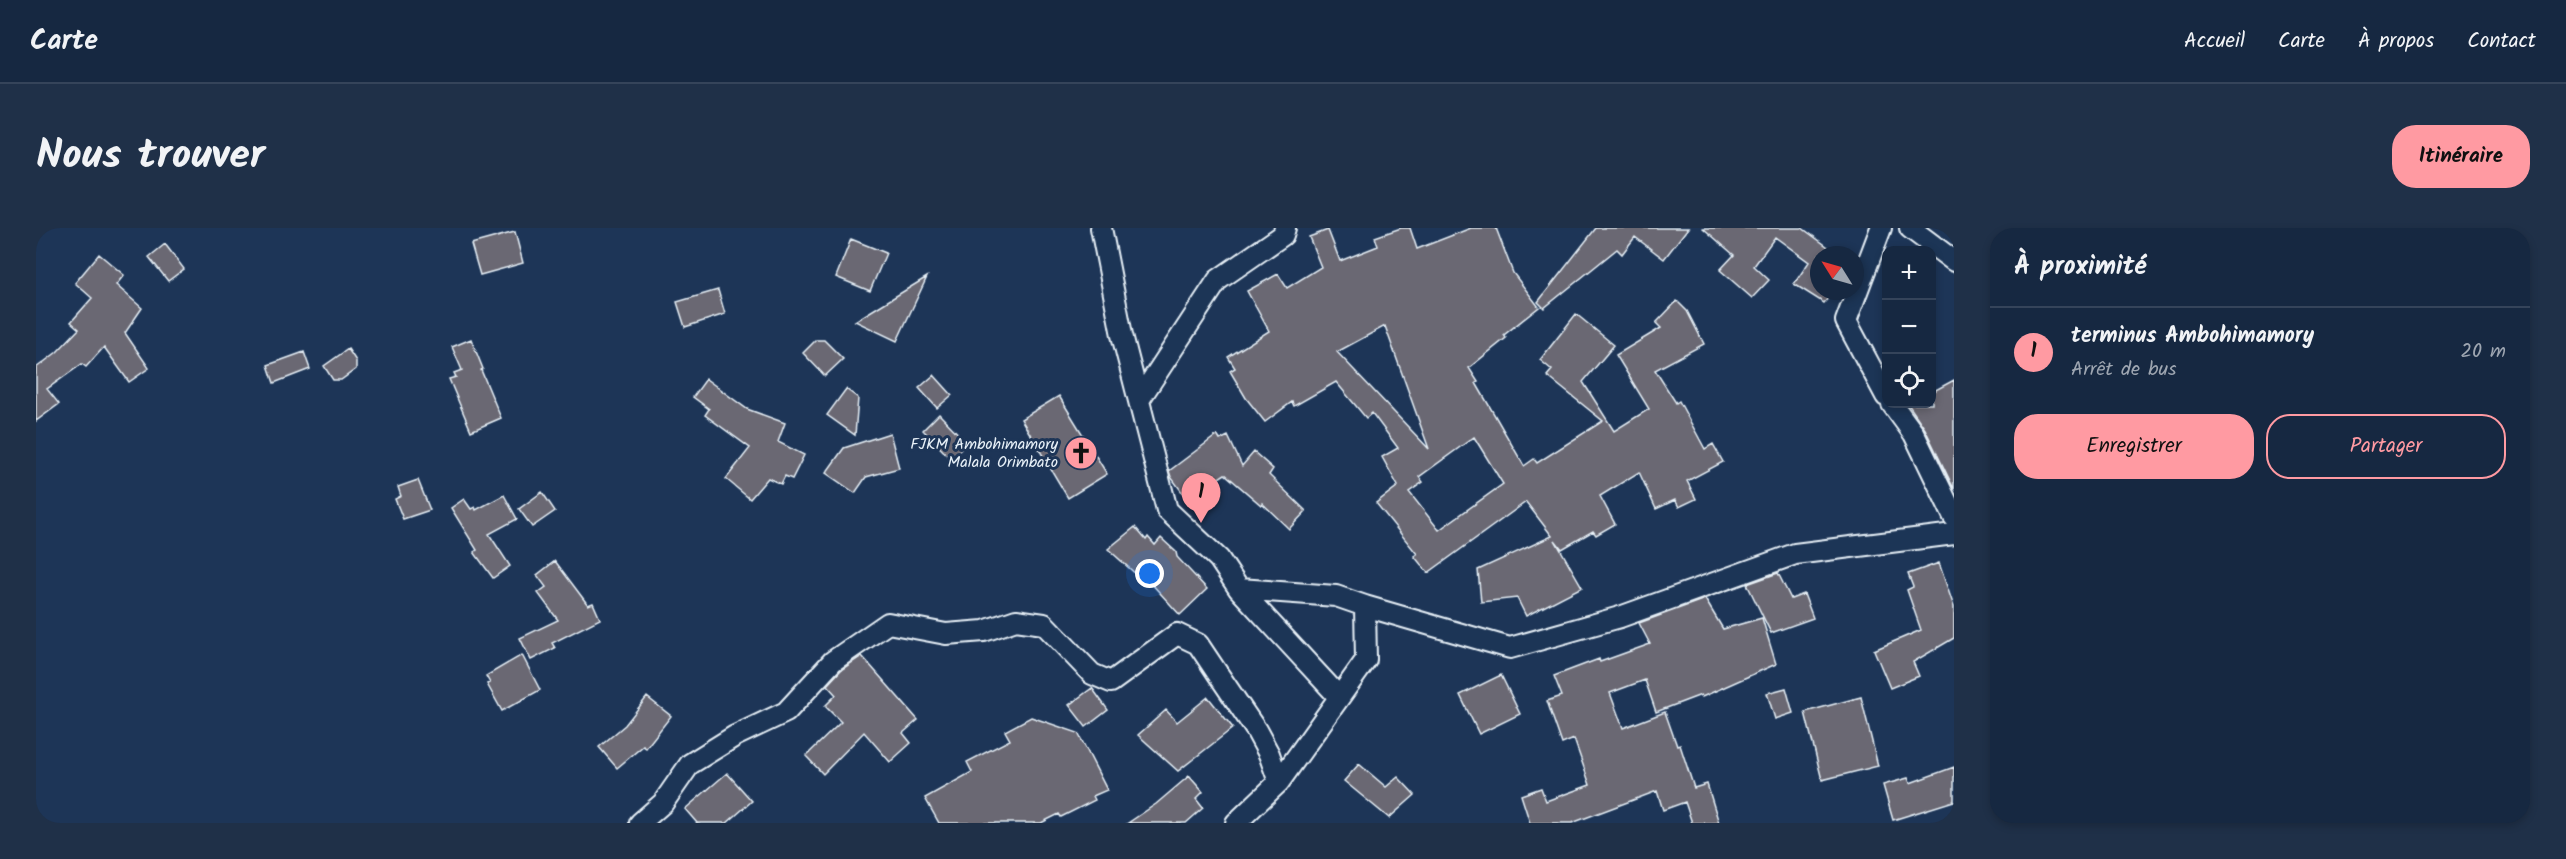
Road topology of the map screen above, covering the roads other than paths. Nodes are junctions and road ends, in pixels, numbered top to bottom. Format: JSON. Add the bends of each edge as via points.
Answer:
{"nodes":[{"id":1,"x":1101,"y":228,"type":"edge"},
{"id":2,"x":1881,"y":228,"type":"edge"},
{"id":3,"x":1910,"y":228,"type":"edge"},
{"id":4,"x":1286,"y":230,"type":"edge"},
{"id":5,"x":1954,"y":261,"type":"edge"},
{"id":6,"x":1882,"y":387,"type":"edge"},
{"id":7,"x":1139,"y":400,"type":"junction"},
{"id":8,"x":1895,"y":408,"type":"edge"},
{"id":9,"x":1954,"y":517,"type":"edge"},
{"id":10,"x":1954,"y":534,"type":"edge"},
{"id":11,"x":1239,"y":589,"type":"junction"},
{"id":12,"x":1365,"y":606,"type":"junction"},
{"id":13,"x":1339,"y":697,"type":"junction"},
{"id":14,"x":1279,"y":782,"type":"junction"},
{"id":15,"x":640,"y":823,"type":"edge"},
{"id":16,"x":1236,"y":823,"type":"edge"}],
"edges":[{"from":1,"to":7,"type":"street"},
{"from":2,"to":6,"type":"street","via":[[1846,321]]},
{"from":3,"to":5,"type":"street"},
{"from":4,"to":7,"type":"street","via":[[1218,280]]},
{"from":7,"to":11,"type":"street","via":[[1167,510],[1219,559]]},
{"from":8,"to":9,"type":"street","via":[[1914,434]]},
{"from":10,"to":12,"type":"street","via":[[1795,554],[1620,617],[1510,648]]},
{"from":11,"to":12,"type":"street","via":[[1336,596]]},
{"from":11,"to":13,"type":"street"},
{"from":12,"to":13,"type":"street","via":[[1366,660]]},
{"from":13,"to":14,"type":"street"},
{"from":14,"to":15,"type":"street","via":[[1256,730],[1198,644],[1177,634],[1111,682],[1092,675],[1044,624],[1016,620],[984,631],[946,634],[888,623],[833,661],[786,712],[735,736],[690,764],[663,803]]},
{"from":14,"to":16,"type":"street"}]}
